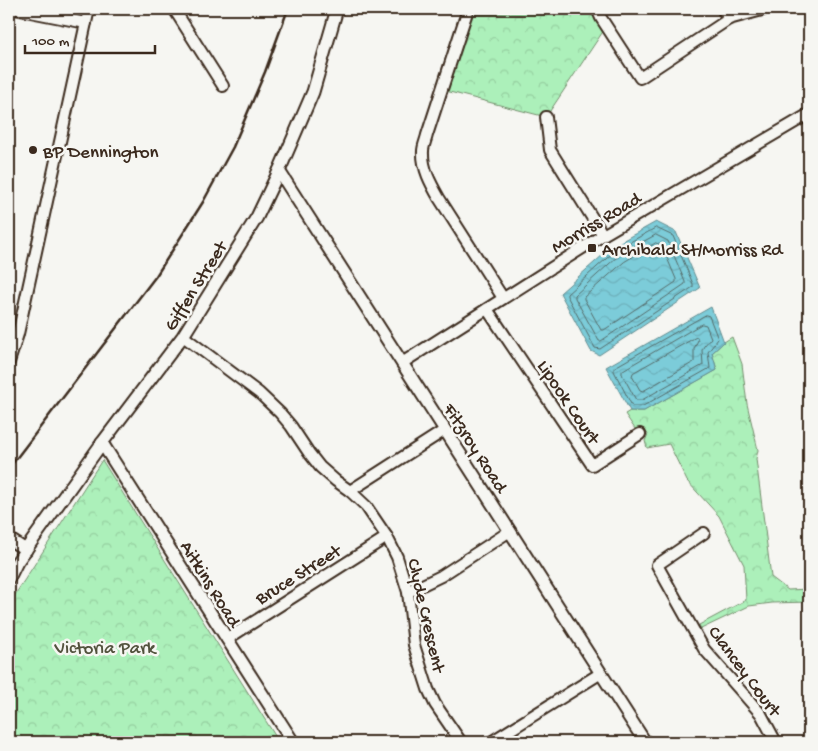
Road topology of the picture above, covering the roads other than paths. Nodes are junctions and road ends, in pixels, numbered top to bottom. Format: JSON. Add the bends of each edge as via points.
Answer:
{"nodes":[{"id":1,"x":15,"y":9,"type":"edge"},
{"id":2,"x":89,"y":9,"type":"edge"},
{"id":3,"x":174,"y":9,"type":"edge"},
{"id":4,"x":337,"y":9,"type":"edge"},
{"id":5,"x":468,"y":9,"type":"edge"},
{"id":6,"x":597,"y":9,"type":"edge"},
{"id":7,"x":722,"y":9,"type":"edge"},
{"id":8,"x":766,"y":9,"type":"edge"},
{"id":9,"x":729,"y":19,"type":"junction"},
{"id":10,"x":86,"y":22,"type":"junction"},
{"id":11,"x":223,"y":86,"type":"dead end"},
{"id":12,"x":809,"y":114,"type":"edge"},
{"id":13,"x":546,"y":117,"type":"dead end"},
{"id":14,"x":279,"y":171,"type":"junction"},
{"id":15,"x":603,"y":235,"type":"junction"},
{"id":16,"x":503,"y":298,"type":"junction"},
{"id":17,"x":487,"y":309,"type":"junction"},
{"id":18,"x":183,"y":336,"type":"junction"},
{"id":19,"x":9,"y":362,"type":"edge"},
{"id":20,"x":402,"y":363,"type":"junction"},
{"id":21,"x":445,"y":430,"type":"junction"},
{"id":22,"x":640,"y":434,"type":"dead end"},
{"id":23,"x":102,"y":443,"type":"junction"},
{"id":24,"x":350,"y":491,"type":"junction"},
{"id":25,"x":510,"y":531,"type":"junction"},
{"id":26,"x":704,"y":533,"type":"dead end"},
{"id":27,"x":387,"y":537,"type":"junction"},
{"id":28,"x":9,"y":540,"type":"edge"},
{"id":29,"x":26,"y":550,"type":"junction"},
{"id":30,"x":9,"y":578,"type":"edge"},
{"id":31,"x":408,"y":592,"type":"junction"},
{"id":32,"x":227,"y":639,"type":"junction"},
{"id":33,"x":601,"y":673,"type":"junction"},
{"id":34,"x":293,"y":742,"type":"edge"},
{"id":35,"x":460,"y":742,"type":"edge"},
{"id":36,"x":491,"y":742,"type":"edge"},
{"id":37,"x":645,"y":742,"type":"edge"},
{"id":38,"x":776,"y":742,"type":"edge"}],
"edges":[{"from":1,"to":10,"type":"street"},
{"from":2,"to":10,"type":"street"},
{"from":3,"to":11,"type":"street"},
{"from":4,"to":14,"type":"street","name":"Giffen Street","via":[[313,92]]},
{"from":5,"to":16,"type":"street","via":[[427,135],[424,165],[429,182]]},
{"from":6,"to":9,"type":"street","via":[[640,78]]},
{"from":7,"to":9,"type":"street"},
{"from":8,"to":9,"type":"street"},
{"from":10,"to":19,"type":"street","via":[[18,334]]},
{"from":12,"to":15,"type":"street","name":"Morriss Road"},
{"from":13,"to":15,"type":"street","via":[[550,150]]},
{"from":14,"to":18,"type":"street","name":"Giffen Street","via":[[257,217]]},
{"from":14,"to":20,"type":"street","name":"Fitzroy Road"},
{"from":15,"to":16,"type":"street","name":"Morriss Road"},
{"from":16,"to":17,"type":"street","name":"Morriss Road"},
{"from":17,"to":20,"type":"street","name":"Morriss Road"},
{"from":17,"to":22,"type":"street","name":"Lipook Court","via":[[592,465]]},
{"from":18,"to":23,"type":"street","name":"Giffen Street"},
{"from":18,"to":24,"type":"street","name":"Clyde Crescent","via":[[259,393],[286,419],[320,467]]},
{"from":20,"to":21,"type":"street","name":"Fitzroy Road"},
{"from":21,"to":24,"type":"street"},
{"from":21,"to":25,"type":"street","name":"Fitzroy Road"},
{"from":23,"to":29,"type":"street","name":"Giffen Street"},
{"from":23,"to":32,"type":"street","name":"Aitkins Road"},
{"from":24,"to":27,"type":"street","name":"Clyde Crescent","via":[[366,506]]},
{"from":25,"to":31,"type":"street","via":[[441,576]]},
{"from":25,"to":33,"type":"street","name":"Fitzroy Road"},
{"from":26,"to":38,"type":"street","name":"Clancey Court","via":[[657,565],[704,649],[760,714]]},
{"from":27,"to":31,"type":"street","name":"Clyde Crescent"},
{"from":27,"to":32,"type":"street","name":"Bruce Street"},
{"from":28,"to":29,"type":"street"},
{"from":29,"to":30,"type":"street","name":"Giffen Street"},
{"from":31,"to":35,"type":"street","name":"Clyde Crescent","via":[[414,645],[420,666],[428,689]]},
{"from":32,"to":34,"type":"street","name":"Aitkins Road"},
{"from":33,"to":36,"type":"street"},
{"from":33,"to":37,"type":"street","name":"Fitzroy Road"}]}
